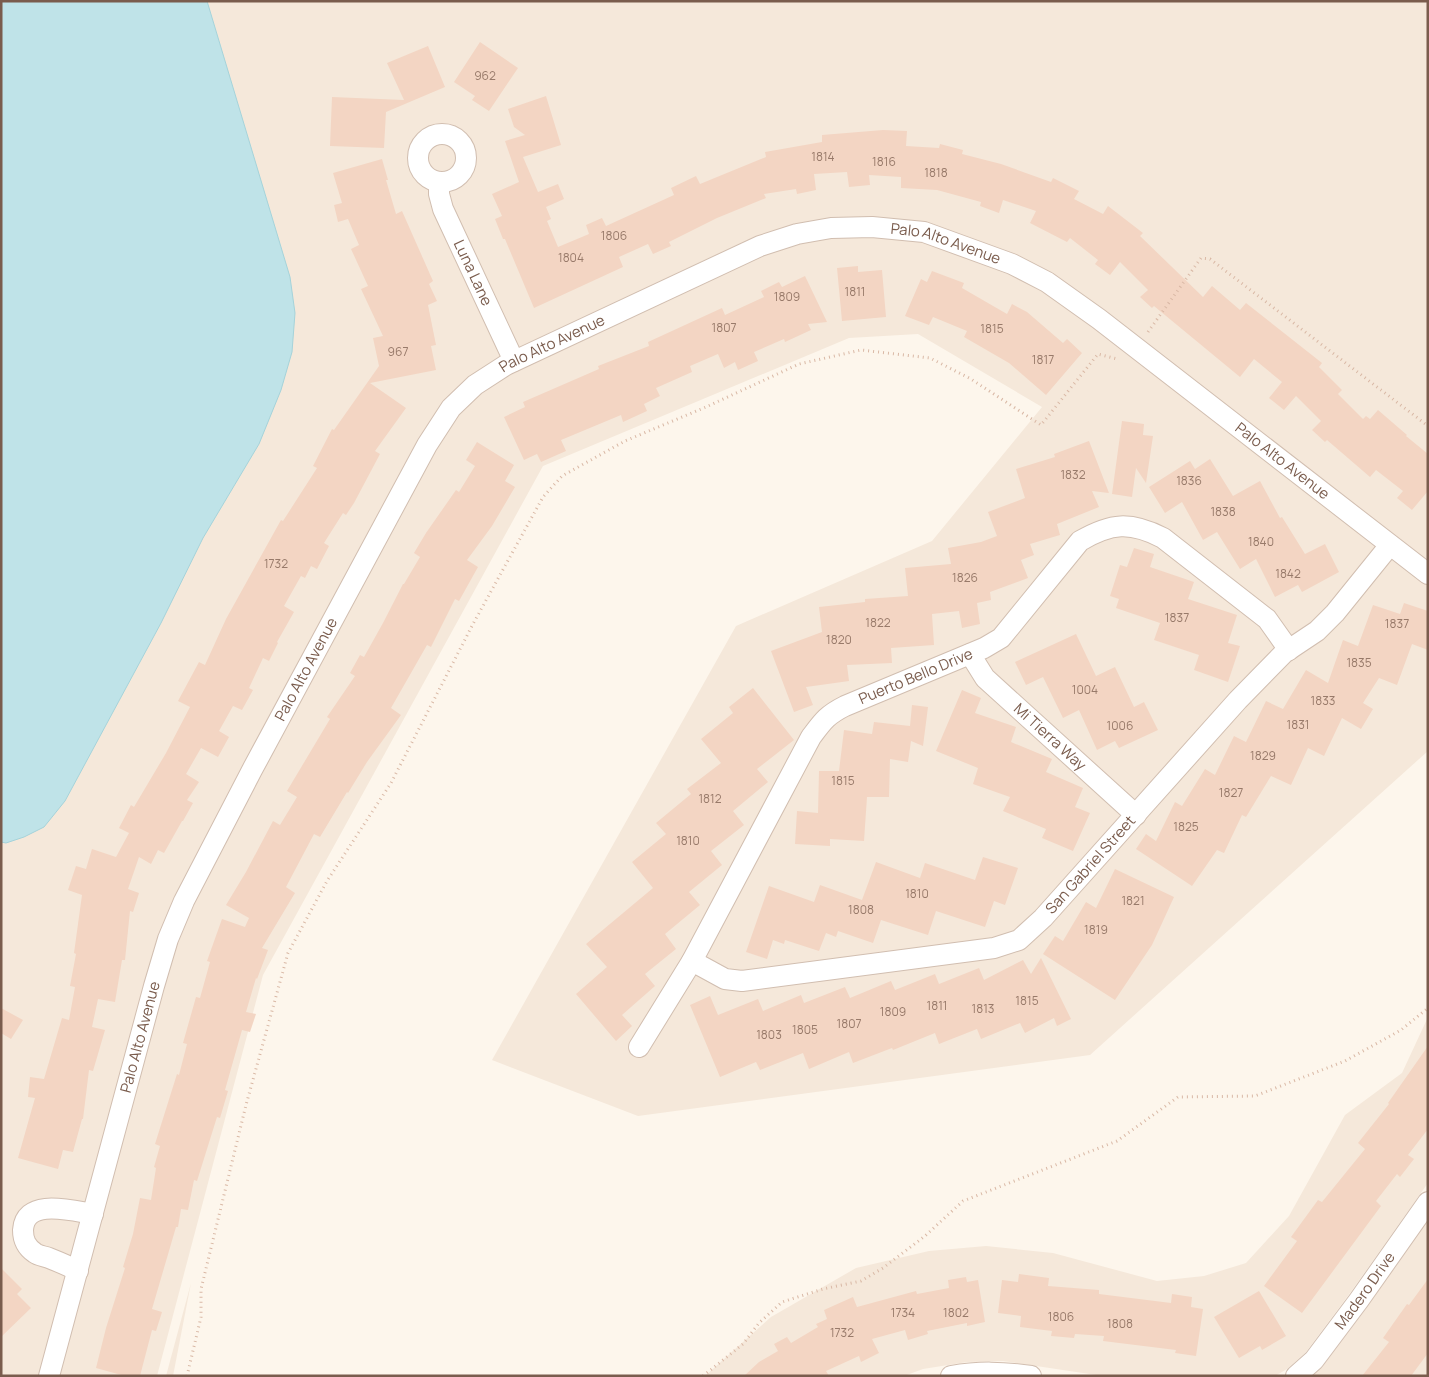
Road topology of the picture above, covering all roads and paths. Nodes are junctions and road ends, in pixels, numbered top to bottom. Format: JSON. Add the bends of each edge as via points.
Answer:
{"nodes":[{"id":1,"x":439,"y":182,"type":"dead end"},
{"id":2,"x":1136,"y":348,"type":"junction"},
{"id":3,"x":514,"y":361,"type":"junction"},
{"id":4,"x":1428,"y":426,"type":"edge"},
{"id":5,"x":1390,"y":545,"type":"junction"},
{"id":6,"x":1428,"y":574,"type":"edge"},
{"id":7,"x":1289,"y":650,"type":"junction"},
{"id":8,"x":970,"y":654,"type":"junction"},
{"id":9,"x":1136,"y":815,"type":"junction"},
{"id":10,"x":692,"y":962,"type":"junction"},
{"id":11,"x":1428,"y":1008,"type":"edge"},
{"id":12,"x":639,"y":1047,"type":"dead end"},
{"id":13,"x":1428,"y":1202,"type":"edge"},
{"id":14,"x":93,"y":1214,"type":"junction"},
{"id":15,"x":78,"y":1271,"type":"junction"},
{"id":16,"x":49,"y":1376,"type":"edge"},
{"id":17,"x":187,"y":1376,"type":"edge"},
{"id":18,"x":703,"y":1376,"type":"edge"},
{"id":19,"x":951,"y":1376,"type":"edge"},
{"id":20,"x":1030,"y":1376,"type":"edge"},
{"id":21,"x":1296,"y":1376,"type":"edge"}],
"edges":[{"from":1,"to":3,"type":"street","name":"Luna Lane","via":[[443,209]]},
{"from":2,"to":3,"type":"street","name":"Palo Alto Avenue","via":[[1047,282],[1012,264],[924,232],[872,227],[831,228],[797,234],[760,246]]},
{"from":2,"to":4,"type":"path","via":[[1201,258],[1210,259]]},
{"from":2,"to":5,"type":"street","name":"Palo Alto Avenue"},
{"from":2,"to":17,"type":"path","via":[[1122,360],[1098,354],[1042,425],[971,379],[930,358],[861,350],[799,364],[625,441],[562,476],[543,497],[391,783],[328,881],[288,953],[201,1289],[201,1317]]},
{"from":3,"to":14,"type":"street","name":"Palo Alto Avenue","via":[[475,385],[451,408],[427,445],[184,901],[154,986]]},
{"from":5,"to":6,"type":"street","name":"Palo Alto Avenue"},
{"from":5,"to":7,"type":"street","name":"San Gabriel Street","via":[[1335,613]]},
{"from":7,"to":8,"type":"street","name":"Puerto Bello Drive","via":[[1267,619],[1162,538],[1146,529],[1111,526],[1080,541],[1002,638]]},
{"from":7,"to":9,"type":"street","name":"San Gabriel Street","via":[[1238,700]]},
{"from":8,"to":9,"type":"street","name":"Mi Tierra Way","via":[[985,678]]},
{"from":8,"to":10,"type":"street","name":"Puerto Bello Drive","via":[[845,706],[821,723]]},
{"from":9,"to":10,"type":"street","name":"San Gabriel Street","via":[[1043,918],[1019,940],[1007,944],[742,981],[725,979]]},
{"from":10,"to":12,"type":"street","name":"Puerto Bello Drive"},
{"from":11,"to":18,"type":"path","via":[[1401,1030],[1345,1061],[1255,1096],[1178,1096],[1117,1141],[963,1201],[925,1236],[861,1281],[782,1302],[742,1344]]},
{"from":13,"to":21,"type":"street","name":"Madero Drive","via":[[1314,1360]]},
{"from":14,"to":15,"type":"street","name":"Palo Alto Avenue"},
{"from":14,"to":15,"type":"street","via":[[48,1207],[28,1216],[23,1226],[23,1238],[28,1248],[37,1255]]},
{"from":15,"to":16,"type":"street","name":"Palo Alto Avenue"},
{"from":19,"to":20,"type":"street","via":[[1002,1372]]}]}
